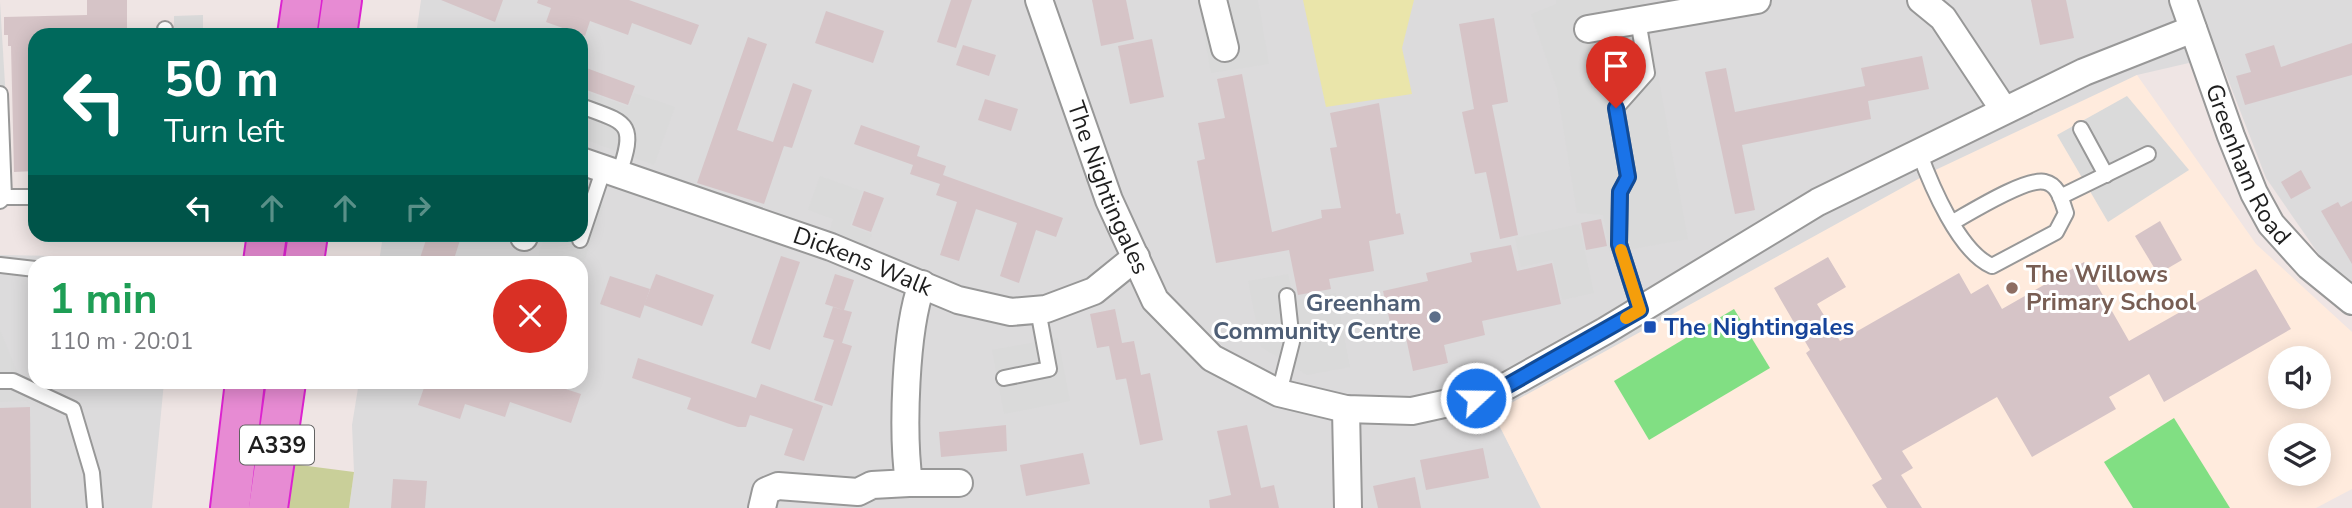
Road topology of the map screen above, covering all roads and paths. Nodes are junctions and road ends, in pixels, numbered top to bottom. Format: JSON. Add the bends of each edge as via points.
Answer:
{"nodes":[{"id":1,"x":302,"y":0,"type":"edge"},
{"id":2,"x":342,"y":0,"type":"edge"},
{"id":3,"x":1039,"y":0,"type":"edge"},
{"id":4,"x":1213,"y":0,"type":"edge"},
{"id":5,"x":1757,"y":0,"type":"edge"},
{"id":6,"x":1921,"y":0,"type":"edge"},
{"id":7,"x":2183,"y":0,"type":"edge"},
{"id":8,"x":1638,"y":20,"type":"junction"},
{"id":9,"x":298,"y":28,"type":"edge"},
{"id":10,"x":338,"y":28,"type":"edge"},
{"id":11,"x":1588,"y":29,"type":"dead end"},
{"id":12,"x":2193,"y":29,"type":"junction"},
{"id":13,"x":1225,"y":48,"type":"dead end"},
{"id":14,"x":0,"y":94,"type":"edge"},
{"id":15,"x":588,"y":109,"type":"edge"},
{"id":16,"x":2004,"y":110,"type":"junction"},
{"id":17,"x":2081,"y":129,"type":"dead end"},
{"id":18,"x":1919,"y":152,"type":"junction"},
{"id":19,"x":2148,"y":154,"type":"dead end"},
{"id":20,"x":601,"y":168,"type":"edge"},
{"id":21,"x":2106,"y":174,"type":"junction"},
{"id":22,"x":28,"y":197,"type":"edge"},
{"id":23,"x":2060,"y":197,"type":"junction"},
{"id":24,"x":2,"y":199,"type":"edge"},
{"id":25,"x":588,"y":213,"type":"edge"},
{"id":26,"x":1953,"y":222,"type":"junction"},
{"id":27,"x":1136,"y":257,"type":"junction"},
{"id":28,"x":0,"y":265,"type":"edge"},
{"id":29,"x":28,"y":268,"type":"edge"},
{"id":30,"x":922,"y":284,"type":"junction"},
{"id":31,"x":1287,"y":296,"type":"dead end"},
{"id":32,"x":2352,"y":301,"type":"edge"},
{"id":33,"x":1038,"y":310,"type":"junction"},
{"id":34,"x":1640,"y":310,"type":"junction"},
{"id":35,"x":1004,"y":378,"type":"dead end"},
{"id":36,"x":0,"y":381,"type":"edge"},
{"id":37,"x":28,"y":389,"type":"edge"},
{"id":38,"x":29,"y":389,"type":"edge"},
{"id":39,"x":244,"y":389,"type":"edge"},
{"id":40,"x":285,"y":389,"type":"edge"},
{"id":41,"x":1279,"y":393,"type":"junction"},
{"id":42,"x":1346,"y":409,"type":"junction"},
{"id":43,"x":909,"y":483,"type":"junction"},
{"id":44,"x":959,"y":483,"type":"dead end"},
{"id":45,"x":764,"y":499,"type":"edge"},
{"id":46,"x":858,"y":500,"type":"edge"},
{"id":47,"x":95,"y":508,"type":"edge"},
{"id":48,"x":230,"y":508,"type":"edge"},
{"id":49,"x":268,"y":508,"type":"edge"},
{"id":50,"x":1348,"y":508,"type":"edge"}],
"edges":[{"from":1,"to":9,"type":"highway"},
{"from":2,"to":10,"type":"highway"},
{"from":3,"to":27,"type":"street","name":"The Nightingales","via":[[1104,185]]},
{"from":4,"to":13,"type":"street"},
{"from":5,"to":8,"type":"street"},
{"from":6,"to":16,"type":"street","via":[[1943,18]]},
{"from":7,"to":12,"type":"street","name":"Greenham Road"},
{"from":8,"to":11,"type":"street"},
{"from":8,"to":34,"type":"lane","via":[[1647,73],[1616,108],[1628,177],[1620,192],[1619,244]]},
{"from":12,"to":16,"type":"street","name":"The Nightingales","via":[[2134,50]]},
{"from":12,"to":32,"type":"street","name":"Greenham Road","via":[[2231,136],[2271,224],[2309,266]]},
{"from":14,"to":24,"type":"lane"},
{"from":15,"to":20,"type":"lane","via":[[626,127],[626,152]]},
{"from":16,"to":18,"type":"street","name":"The Nightingales"},
{"from":17,"to":21,"type":"lane"},
{"from":18,"to":26,"type":"lane","via":[[1934,193]]},
{"from":18,"to":34,"type":"street","name":"The Nightingales","via":[[1818,202]]},
{"from":19,"to":21,"type":"lane"},
{"from":20,"to":25,"type":"lane"},
{"from":20,"to":30,"type":"street","name":"Dickens Walk","via":[[831,247]]},
{"from":21,"to":23,"type":"lane"},
{"from":22,"to":24,"type":"lane"},
{"from":23,"to":26,"type":"lane","via":[[2046,181],[2031,182]]},
{"from":23,"to":26,"type":"lane","via":[[2066,213],[2056,232],[1992,266],[1978,260]]},
{"from":27,"to":33,"type":"street","name":"Dickens Walk","via":[[1094,291]]},
{"from":27,"to":41,"type":"street","name":"The Nightingales","via":[[1155,300],[1212,358]]},
{"from":28,"to":29,"type":"lane"},
{"from":30,"to":33,"type":"street","name":"Dickens Walk","via":[[958,300],[1011,312]]},
{"from":30,"to":43,"type":"street","via":[[911,335],[905,457]]},
{"from":31,"to":41,"type":"lane","via":[[1292,342]]},
{"from":33,"to":35,"type":"lane","via":[[1049,369]]},
{"from":34,"to":42,"type":"street","name":"The Nightingales","via":[[1494,393],[1412,411]]},
{"from":36,"to":37,"type":"lane"},
{"from":38,"to":47,"type":"lane","via":[[73,409],[92,473]]},
{"from":39,"to":48,"type":"highway","number":"A339"},
{"from":40,"to":49,"type":"highway","number":"A339"},
{"from":41,"to":42,"type":"street","name":"The Nightingales"},
{"from":42,"to":50,"type":"street"},
{"from":43,"to":44,"type":"street"},
{"from":43,"to":46,"type":"street","via":[[872,485]]},
{"from":45,"to":46,"type":"street","via":[[778,486]]}]}
